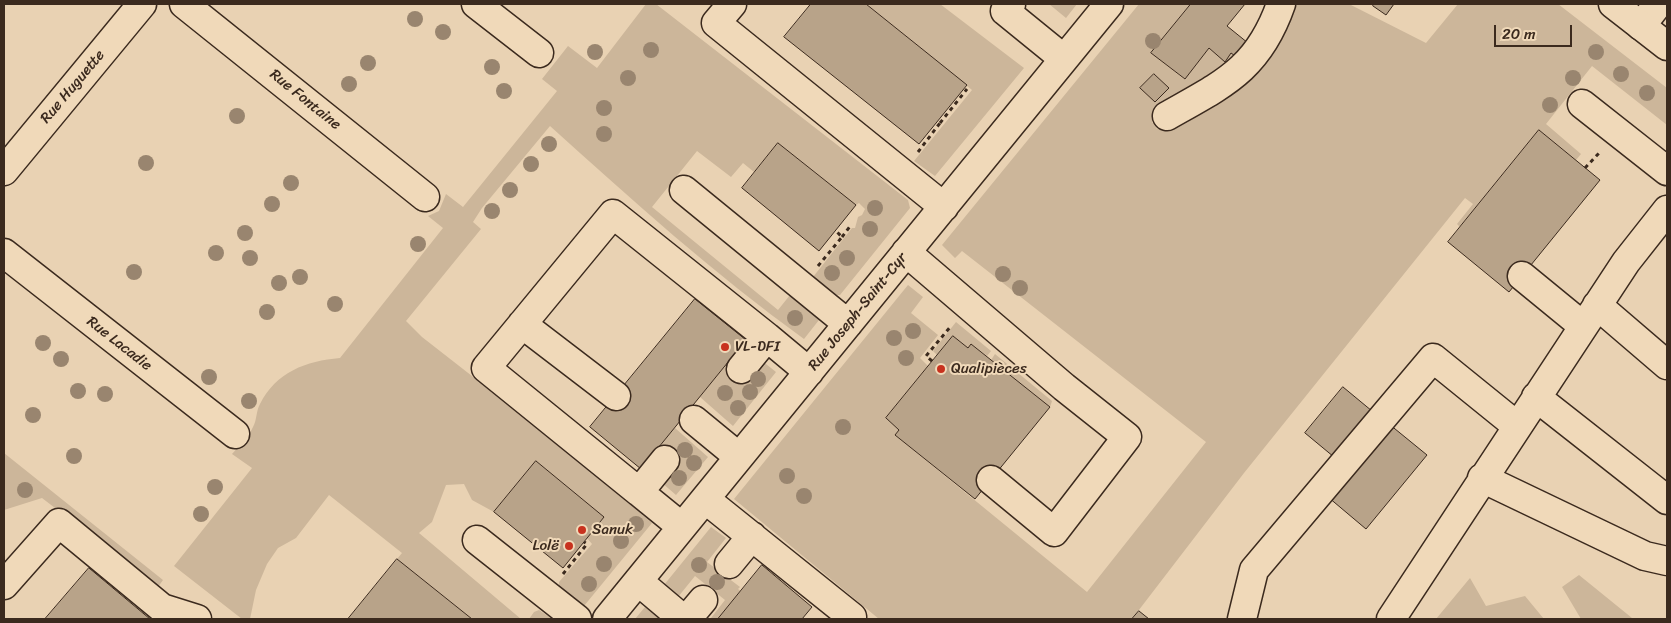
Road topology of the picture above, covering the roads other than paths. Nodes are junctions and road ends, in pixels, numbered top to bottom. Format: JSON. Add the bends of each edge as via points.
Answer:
{"nodes":[{"id":1,"x":142,"y":4,"type":"edge"},
{"id":2,"x":184,"y":4,"type":"edge"},
{"id":3,"x":476,"y":4,"type":"edge"},
{"id":4,"x":732,"y":4,"type":"edge"},
{"id":5,"x":1109,"y":4,"type":"edge"},
{"id":6,"x":1281,"y":4,"type":"edge"},
{"id":7,"x":1613,"y":4,"type":"edge"},
{"id":8,"x":1658,"y":4,"type":"edge"},
{"id":9,"x":1004,"y":6,"type":"edge"},
{"id":10,"x":1641,"y":26,"type":"junction"},
{"id":11,"x":1667,"y":46,"type":"edge"},
{"id":12,"x":539,"y":53,"type":"dead end"},
{"id":13,"x":1064,"y":59,"type":"junction"},
{"id":14,"x":1582,"y":104,"type":"dead end"},
{"id":15,"x":1167,"y":116,"type":"dead end"},
{"id":16,"x":4,"y":171,"type":"edge"},
{"id":17,"x":1667,"y":171,"type":"edge"},
{"id":18,"x":684,"y":190,"type":"dead end"},
{"id":19,"x":425,"y":197,"type":"dead end"},
{"id":20,"x":944,"y":206,"type":"junction"},
{"id":21,"x":1667,"y":210,"type":"edge"},
{"id":22,"x":906,"y":252,"type":"junction"},
{"id":23,"x":4,"y":253,"type":"edge"},
{"id":24,"x":1522,"y":276,"type":"dead end"},
{"id":25,"x":1590,"y":316,"type":"junction"},
{"id":26,"x":522,"y":324,"type":"junction"},
{"id":27,"x":848,"y":324,"type":"junction"},
{"id":28,"x":767,"y":337,"type":"junction"},
{"id":29,"x":1667,"y":365,"type":"edge"},
{"id":30,"x":741,"y":369,"type":"dead end"},
{"id":31,"x":809,"y":372,"type":"junction"},
{"id":32,"x":616,"y":396,"type":"dead end"},
{"id":33,"x":1536,"y":397,"type":"junction"},
{"id":34,"x":694,"y":420,"type":"dead end"},
{"id":35,"x":1517,"y":426,"type":"junction"},
{"id":36,"x":235,"y":434,"type":"dead end"},
{"id":37,"x":739,"y":457,"type":"junction"},
{"id":38,"x":665,"y":460,"type":"dead end"},
{"id":39,"x":1482,"y":478,"type":"junction"},
{"id":40,"x":991,"y":480,"type":"dead end"},
{"id":41,"x":639,"y":492,"type":"junction"},
{"id":42,"x":705,"y":499,"type":"junction"},
{"id":43,"x":1667,"y":500,"type":"edge"},
{"id":44,"x":682,"y":527,"type":"junction"},
{"id":45,"x":752,"y":536,"type":"junction"},
{"id":46,"x":477,"y":540,"type":"dead end"},
{"id":47,"x":1667,"y":561,"type":"edge"},
{"id":48,"x":729,"y":564,"type":"dead end"},
{"id":49,"x":638,"y":581,"type":"junction"},
{"id":50,"x":4,"y":585,"type":"edge"},
{"id":51,"x":169,"y":614,"type":"edge"},
{"id":52,"x":197,"y":619,"type":"edge"},
{"id":53,"x":577,"y":619,"type":"edge"},
{"id":54,"x":607,"y":619,"type":"edge"},
{"id":55,"x":683,"y":619,"type":"edge"},
{"id":56,"x":850,"y":619,"type":"edge"},
{"id":57,"x":1242,"y":619,"type":"edge"},
{"id":58,"x":1391,"y":619,"type":"edge"}],
"edges":[{"from":1,"to":16,"type":"street","name":"Rue Huguette"},
{"from":2,"to":19,"type":"street","name":"Rue Fontaine"},
{"from":3,"to":12,"type":"street"},
{"from":4,"to":20,"type":"street","via":[[716,22]]},
{"from":5,"to":13,"type":"street","name":"Rue Joseph-Saint-Cyr"},
{"from":6,"to":15,"type":"street","via":[[1260,49],[1247,65],[1228,82]]},
{"from":7,"to":10,"type":"street"},
{"from":8,"to":10,"type":"street"},
{"from":9,"to":13,"type":"street"},
{"from":10,"to":11,"type":"street"},
{"from":13,"to":20,"type":"street","name":"Rue Joseph-Saint-Cyr"},
{"from":14,"to":17,"type":"street"},
{"from":18,"to":27,"type":"street"},
{"from":20,"to":22,"type":"street","name":"Rue Joseph-Saint-Cyr"},
{"from":21,"to":25,"type":"street","via":[[1626,262]]},
{"from":22,"to":27,"type":"street","name":"Rue Joseph-Saint-Cyr"},
{"from":22,"to":40,"type":"street","via":[[1127,437],[1054,532]]},
{"from":23,"to":36,"type":"street","name":"Rue Lacadie"},
{"from":24,"to":25,"type":"street"},
{"from":25,"to":29,"type":"street"},
{"from":25,"to":33,"type":"street"},
{"from":26,"to":28,"type":"street","via":[[613,214]]},
{"from":26,"to":32,"type":"street"},
{"from":26,"to":41,"type":"street","via":[[486,368]]},
{"from":27,"to":31,"type":"street","name":"Rue Joseph-Saint-Cyr"},
{"from":28,"to":30,"type":"street"},
{"from":28,"to":31,"type":"street"},
{"from":31,"to":37,"type":"street","name":"Rue Joseph-Saint-Cyr"},
{"from":33,"to":35,"type":"street"},
{"from":33,"to":43,"type":"street"},
{"from":34,"to":37,"type":"street"},
{"from":35,"to":39,"type":"street"},
{"from":35,"to":57,"type":"street","via":[[1433,358],[1254,570]]},
{"from":37,"to":42,"type":"street","name":"Rue Joseph-Saint-Cyr"},
{"from":38,"to":41,"type":"street"},
{"from":39,"to":47,"type":"street","via":[[1645,556]]},
{"from":39,"to":58,"type":"street"},
{"from":41,"to":44,"type":"street"},
{"from":42,"to":44,"type":"street","name":"Rue Joseph-Saint-Cyr"},
{"from":42,"to":45,"type":"street"},
{"from":44,"to":49,"type":"street","name":"Rue Joseph-Saint-Cyr"},
{"from":45,"to":48,"type":"street"},
{"from":45,"to":56,"type":"street","via":[[852,617]]},
{"from":46,"to":53,"type":"street"},
{"from":49,"to":54,"type":"street","name":"Rue Joseph-Saint-Cyr"},
{"from":49,"to":55,"type":"street"},
{"from":50,"to":51,"type":"street","via":[[59,523]]},
{"from":51,"to":52,"type":"street"}]}
